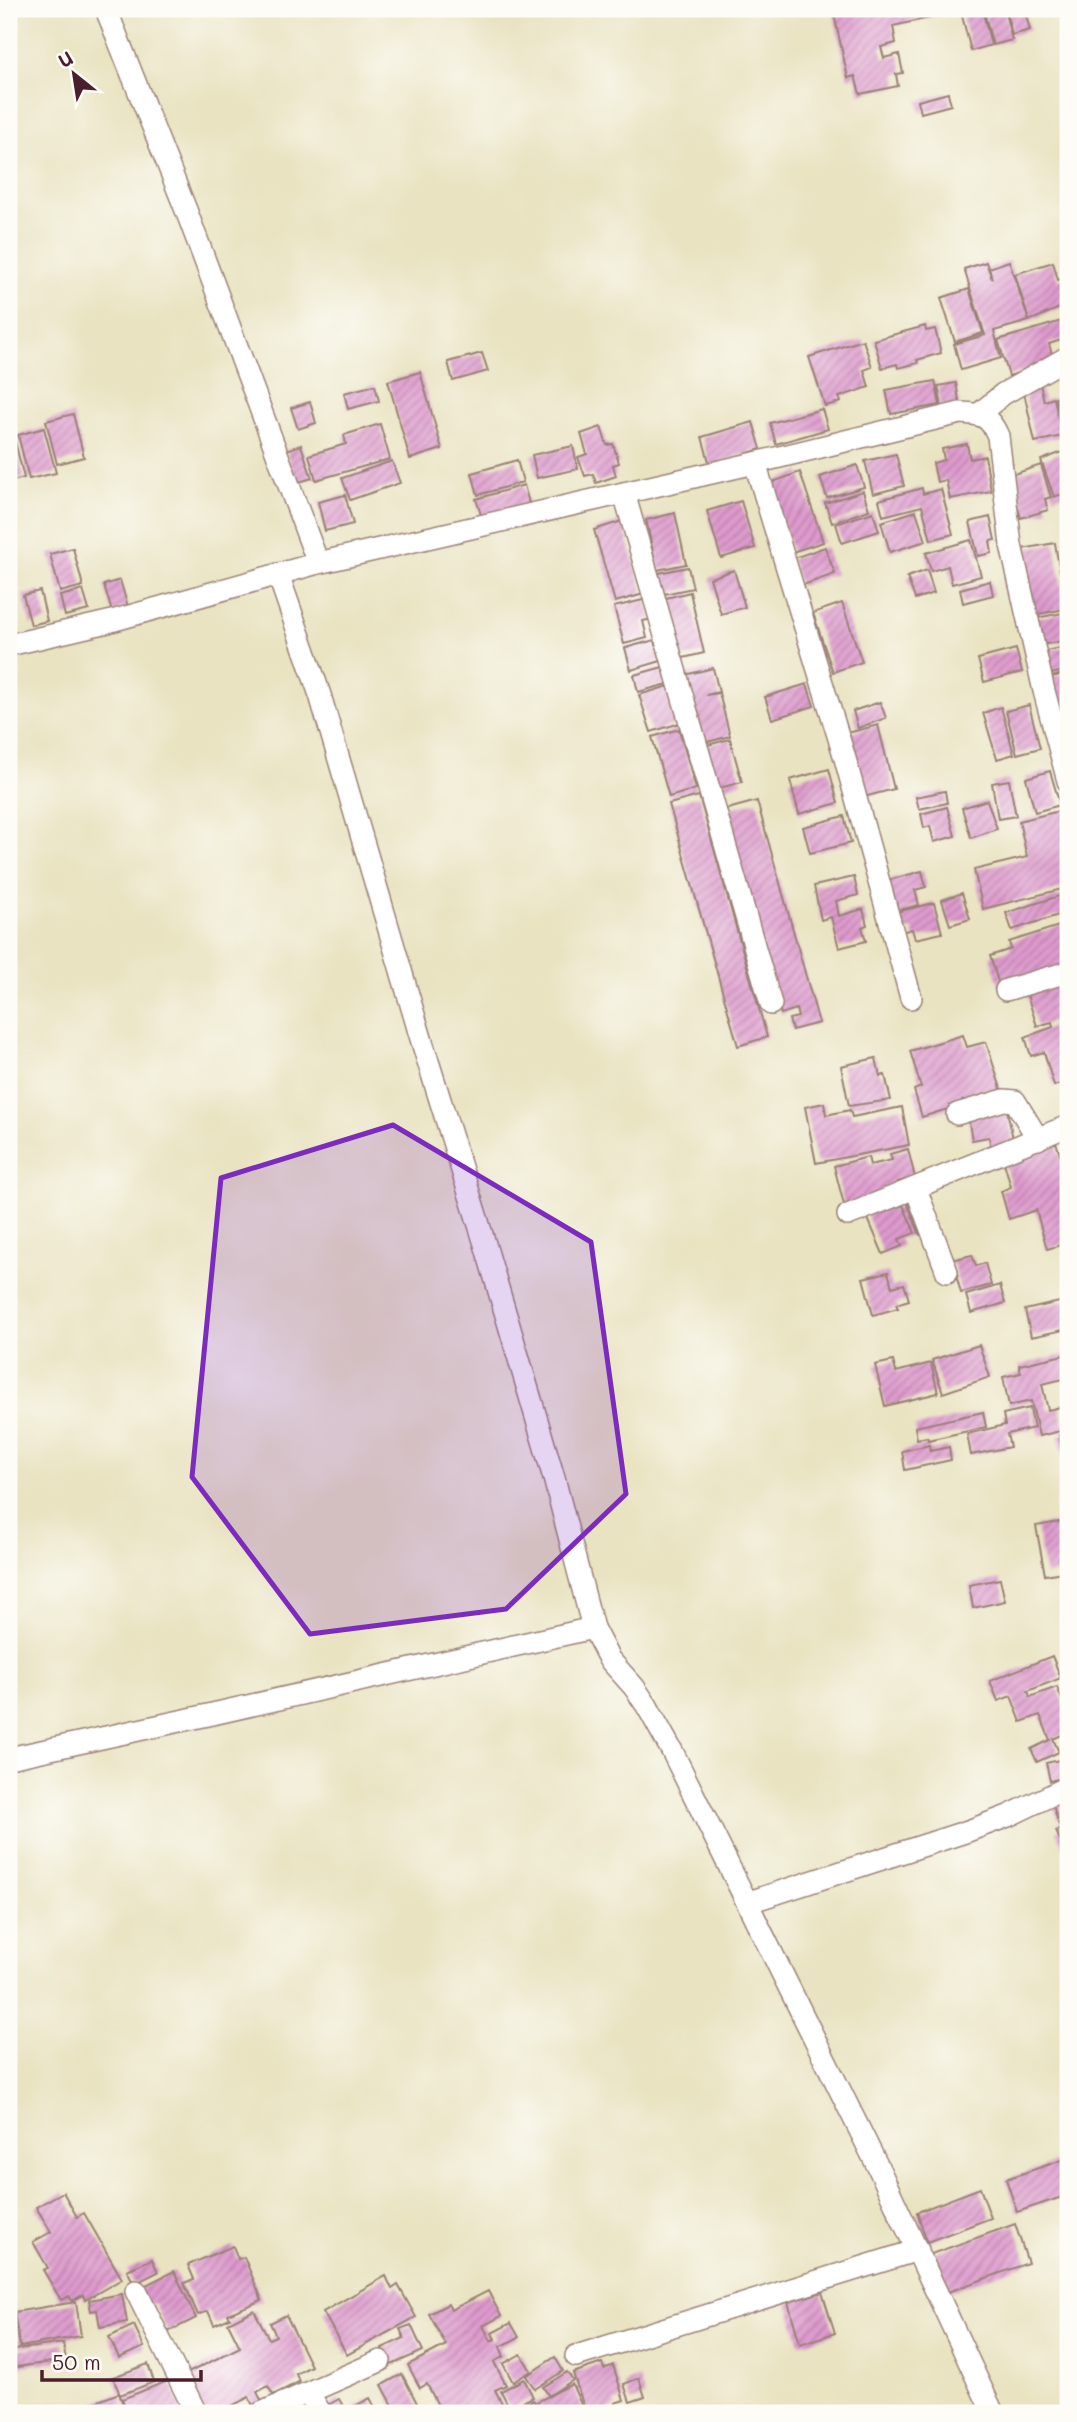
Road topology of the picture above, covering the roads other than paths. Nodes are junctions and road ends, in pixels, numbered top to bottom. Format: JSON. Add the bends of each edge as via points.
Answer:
{"nodes":[{"id":1,"x":106,"y":9,"type":"edge"},
{"id":2,"x":1068,"y":357,"type":"edge"},
{"id":3,"x":979,"y":414,"type":"junction"},
{"id":4,"x":755,"y":463,"type":"junction"},
{"id":5,"x":624,"y":493,"type":"junction"},
{"id":6,"x":318,"y":563,"type":"junction"},
{"id":7,"x":278,"y":574,"type":"junction"},
{"id":8,"x":9,"y":645,"type":"edge"},
{"id":9,"x":1061,"y":732,"type":"edge"},
{"id":10,"x":1068,"y":781,"type":"edge"},
{"id":11,"x":1068,"y":972,"type":"edge"},
{"id":12,"x":1006,"y":990,"type":"dead end"},
{"id":13,"x":911,"y":998,"type":"dead end"},
{"id":14,"x":771,"y":1004,"type":"dead end"},
{"id":15,"x":957,"y":1114,"type":"dead end"},
{"id":16,"x":1068,"y":1126,"type":"edge"},
{"id":17,"x":1038,"y":1139,"type":"junction"},
{"id":18,"x":916,"y":1189,"type":"junction"},
{"id":19,"x":849,"y":1215,"type":"dead end"},
{"id":20,"x":947,"y":1272,"type":"dead end"},
{"id":21,"x":593,"y":1628,"type":"junction"},
{"id":22,"x":9,"y":1758,"type":"edge"},
{"id":23,"x":1068,"y":1787,"type":"edge"},
{"id":24,"x":748,"y":1902,"type":"junction"},
{"id":25,"x":918,"y":2250,"type":"junction"},
{"id":26,"x":136,"y":2291,"type":"dead end"},
{"id":27,"x":576,"y":2356,"type":"dead end"},
{"id":28,"x":380,"y":2361,"type":"dead end"},
{"id":29,"x":308,"y":2393,"type":"junction"},
{"id":30,"x":196,"y":2413,"type":"edge"},
{"id":31,"x":261,"y":2413,"type":"edge"},
{"id":32,"x":321,"y":2413,"type":"edge"},
{"id":33,"x":993,"y":2413,"type":"edge"}],
"edges":[{"from":1,"to":6,"type":"street"},
{"from":2,"to":3,"type":"street","via":[[1003,394]]},
{"from":3,"to":4,"type":"street","via":[[960,413]]},
{"from":3,"to":9,"type":"street","via":[[993,423],[998,436],[1011,544]]},
{"from":4,"to":5,"type":"street"},
{"from":4,"to":13,"type":"street","via":[[844,755]]},
{"from":5,"to":6,"type":"street"},
{"from":5,"to":14,"type":"street"},
{"from":6,"to":7,"type":"street"},
{"from":7,"to":8,"type":"street"},
{"from":7,"to":21,"type":"street","via":[[320,695],[485,1244]]},
{"from":9,"to":10,"type":"street"},
{"from":11,"to":12,"type":"street"},
{"from":15,"to":17,"type":"street","via":[[1015,1101]]},
{"from":16,"to":17,"type":"street"},
{"from":17,"to":18,"type":"street"},
{"from":18,"to":19,"type":"street"},
{"from":18,"to":20,"type":"street"},
{"from":21,"to":22,"type":"street"},
{"from":21,"to":24,"type":"street","via":[[609,1659],[647,1706]]},
{"from":23,"to":24,"type":"street","via":[[978,1828]]},
{"from":24,"to":25,"type":"street"},
{"from":25,"to":27,"type":"street"},
{"from":25,"to":33,"type":"street"},
{"from":26,"to":30,"type":"street"},
{"from":28,"to":29,"type":"street"},
{"from":29,"to":31,"type":"street"},
{"from":29,"to":32,"type":"street"}]}
